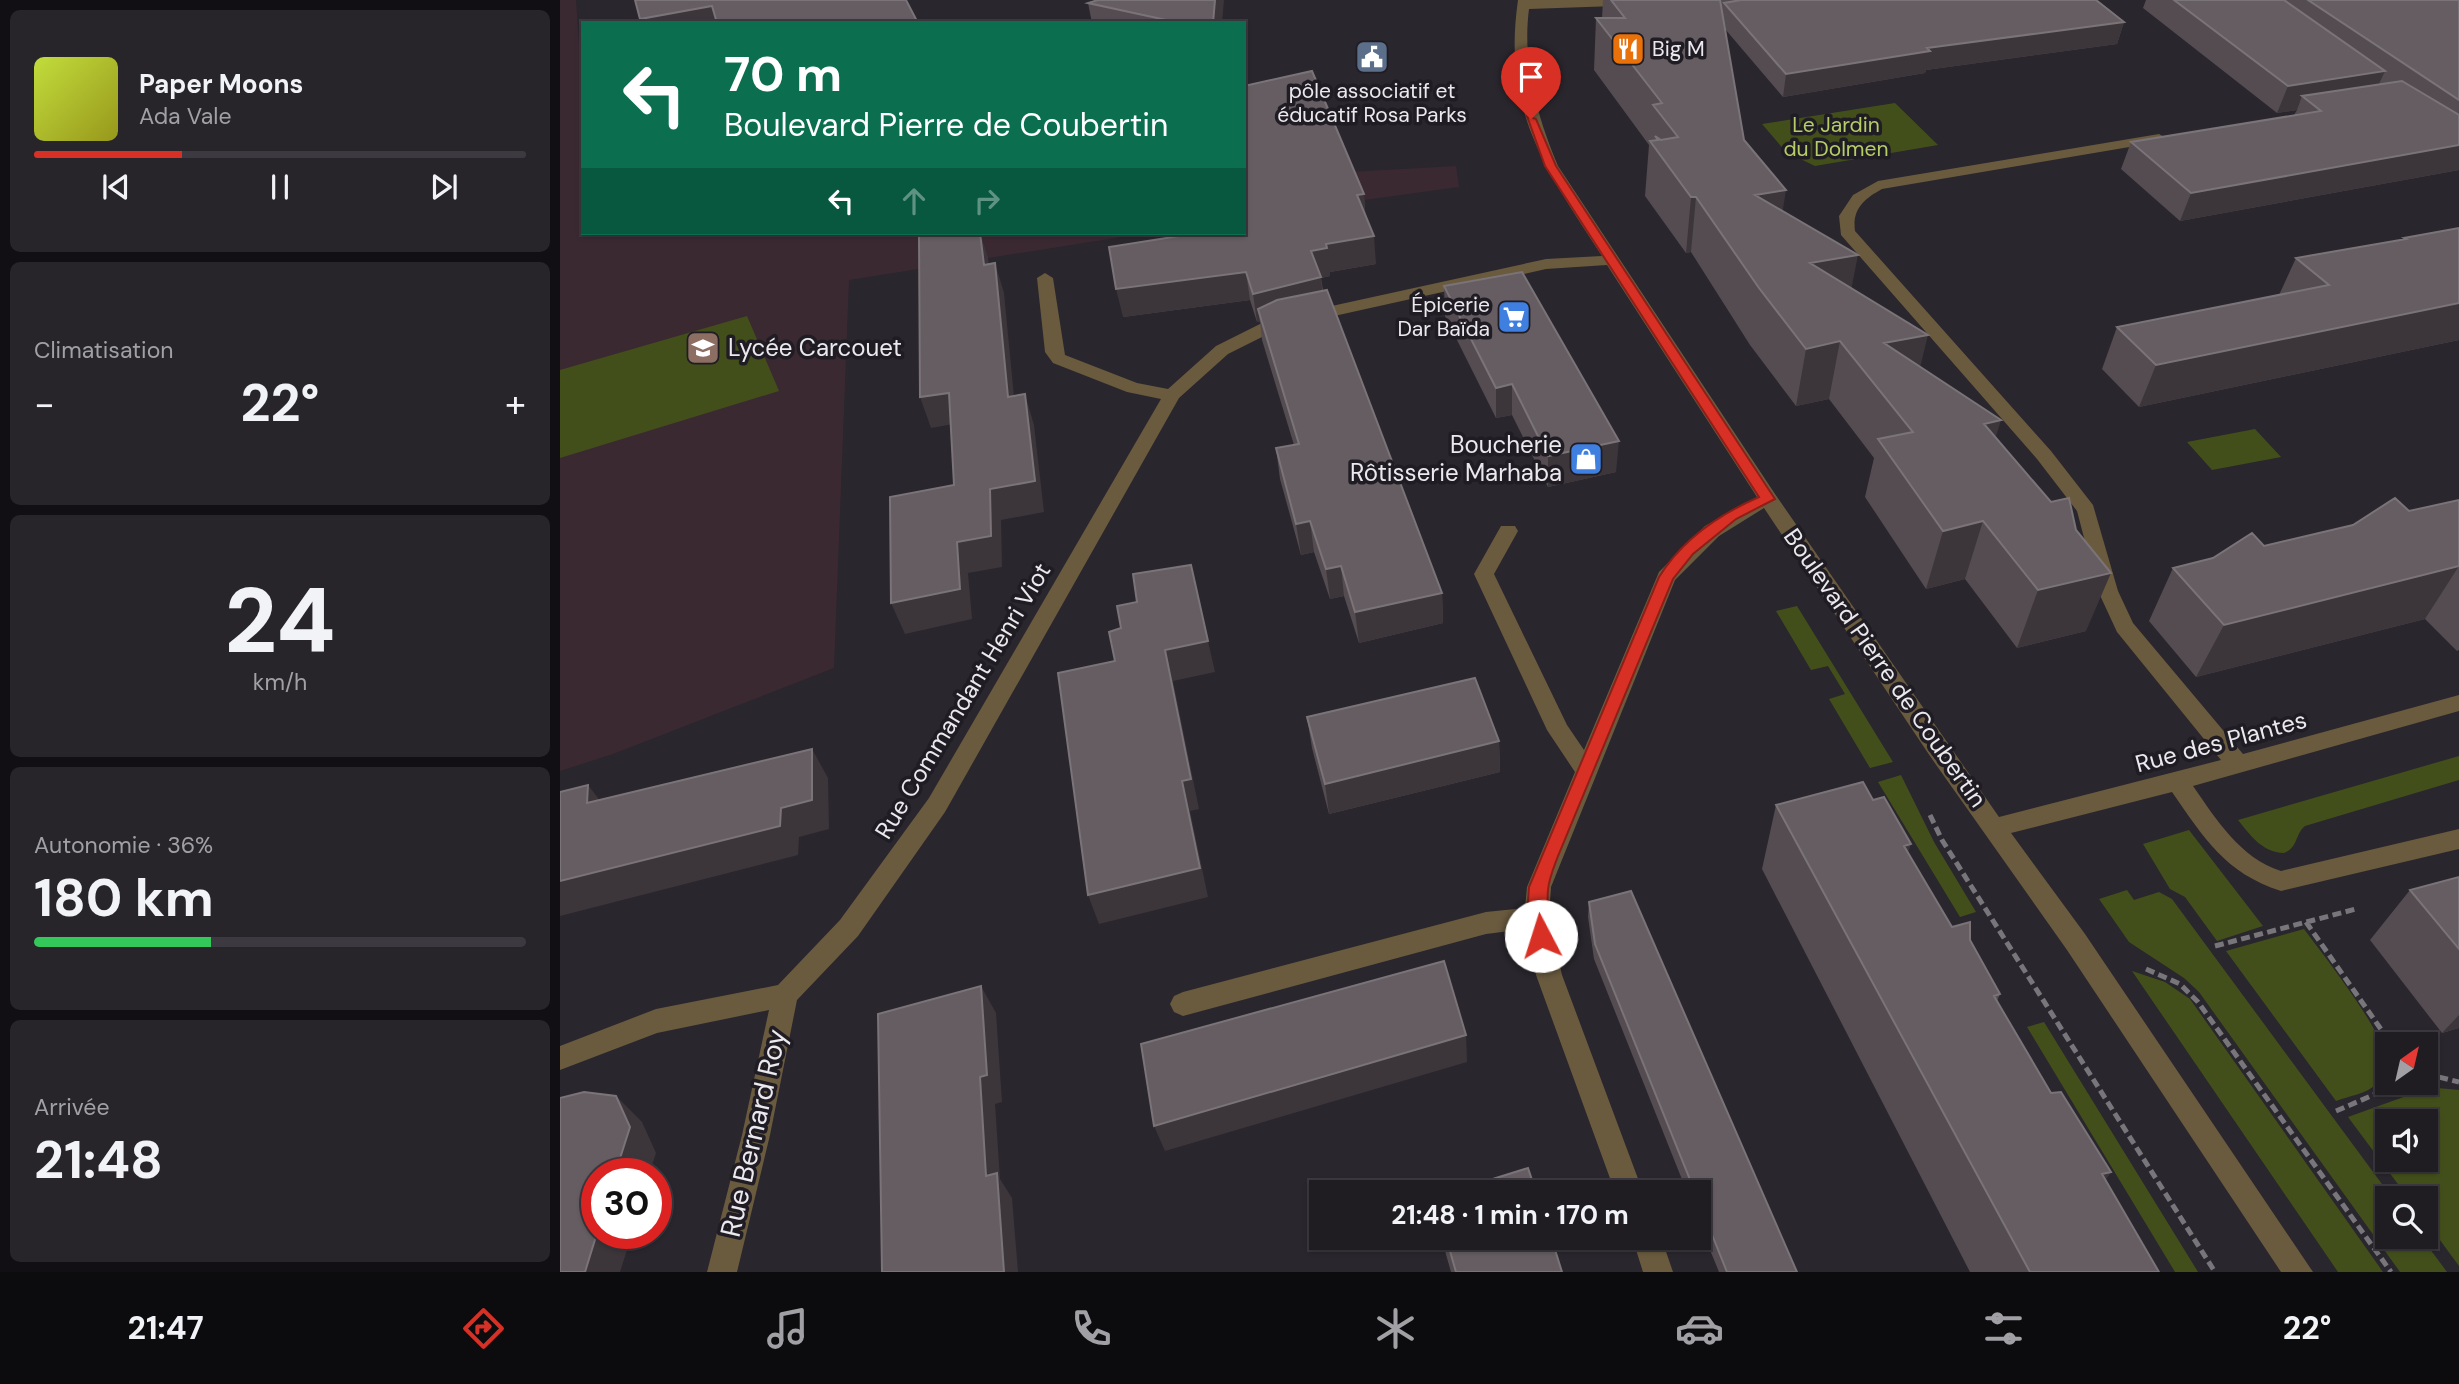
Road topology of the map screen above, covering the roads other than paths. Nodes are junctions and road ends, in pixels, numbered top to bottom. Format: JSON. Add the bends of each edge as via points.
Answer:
{"nodes":[{"id":1,"x":1673,"y":0,"type":"edge"},
{"id":2,"x":1524,"y":3,"type":"edge"},
{"id":3,"x":2174,"y":136,"type":"edge"},
{"id":4,"x":1611,"y":260,"type":"junction"},
{"id":5,"x":1045,"y":278,"type":"dead end"},
{"id":6,"x":1172,"y":395,"type":"junction"},
{"id":7,"x":1768,"y":499,"type":"junction"},
{"id":8,"x":1508,"y":531,"type":"dead end"},
{"id":9,"x":2459,"y":703,"type":"edge"},
{"id":10,"x":2239,"y":765,"type":"junction"},
{"id":11,"x":1585,"y":769,"type":"junction"},
{"id":12,"x":2176,"y":780,"type":"junction"},
{"id":13,"x":1996,"y":827,"type":"junction"},
{"id":14,"x":2459,"y":839,"type":"edge"},
{"id":15,"x":1537,"y":916,"type":"junction"},
{"id":16,"x":785,"y":995,"type":"junction"},
{"id":17,"x":1183,"y":1004,"type":"dead end"},
{"id":18,"x":560,"y":1058,"type":"edge"},
{"id":19,"x":1625,"y":1180,"type":"edge"},
{"id":20,"x":1650,"y":1250,"type":"edge"},
{"id":21,"x":722,"y":1272,"type":"edge"},
{"id":22,"x":1658,"y":1272,"type":"edge"},
{"id":23,"x":2298,"y":1272,"type":"edge"}],
"edges":[{"from":1,"to":2,"type":"street"},
{"from":2,"to":4,"type":"street","name":"Boulevard Pierre de Coubertin","via":[[1520,44],[1531,119],[1551,166]]},
{"from":3,"to":10,"type":"street","via":[[1889,182],[1854,201],[1845,224],[1847,232],[2044,455],[2086,510],[2108,591],[2124,626]]},
{"from":4,"to":6,"type":"street","name":"Rue Commandant Henri Viot","via":[[1546,264],[1274,324],[1222,350]]},
{"from":4,"to":7,"type":"street","name":"Boulevard Pierre de Coubertin"},
{"from":5,"to":6,"type":"street","via":[[1054,352],[1059,359],[1115,382]]},
{"from":6,"to":16,"type":"street","name":"Rue Commandant Henri Viot","via":[[937,806],[849,928]]},
{"from":7,"to":11,"type":"street","via":[[1731,515],[1688,551],[1666,577]]},
{"from":7,"to":13,"type":"street","name":"Boulevard Pierre de Coubertin","via":[[1940,753]]},
{"from":8,"to":11,"type":"street","via":[[1484,574],[1558,730]]},
{"from":9,"to":10,"type":"street","name":"Rue des Plantes"},
{"from":10,"to":12,"type":"street","name":"Rue des Plantes"},
{"from":11,"to":15,"type":"street","via":[[1539,887]]},
{"from":12,"to":13,"type":"street","name":"Rue des Plantes"},
{"from":12,"to":14,"type":"street","via":[[2238,859],[2261,877],[2280,881]]},
{"from":13,"to":23,"type":"street","name":"Boulevard Pierre de Coubertin"},
{"from":15,"to":17,"type":"street","via":[[1486,923]]},
{"from":15,"to":19,"type":"street","via":[[1549,975]]},
{"from":16,"to":18,"type":"street","via":[[656,1021]]},
{"from":16,"to":21,"type":"street","name":"Rue Bernard Roy"},
{"from":20,"to":22,"type":"street"}]}
